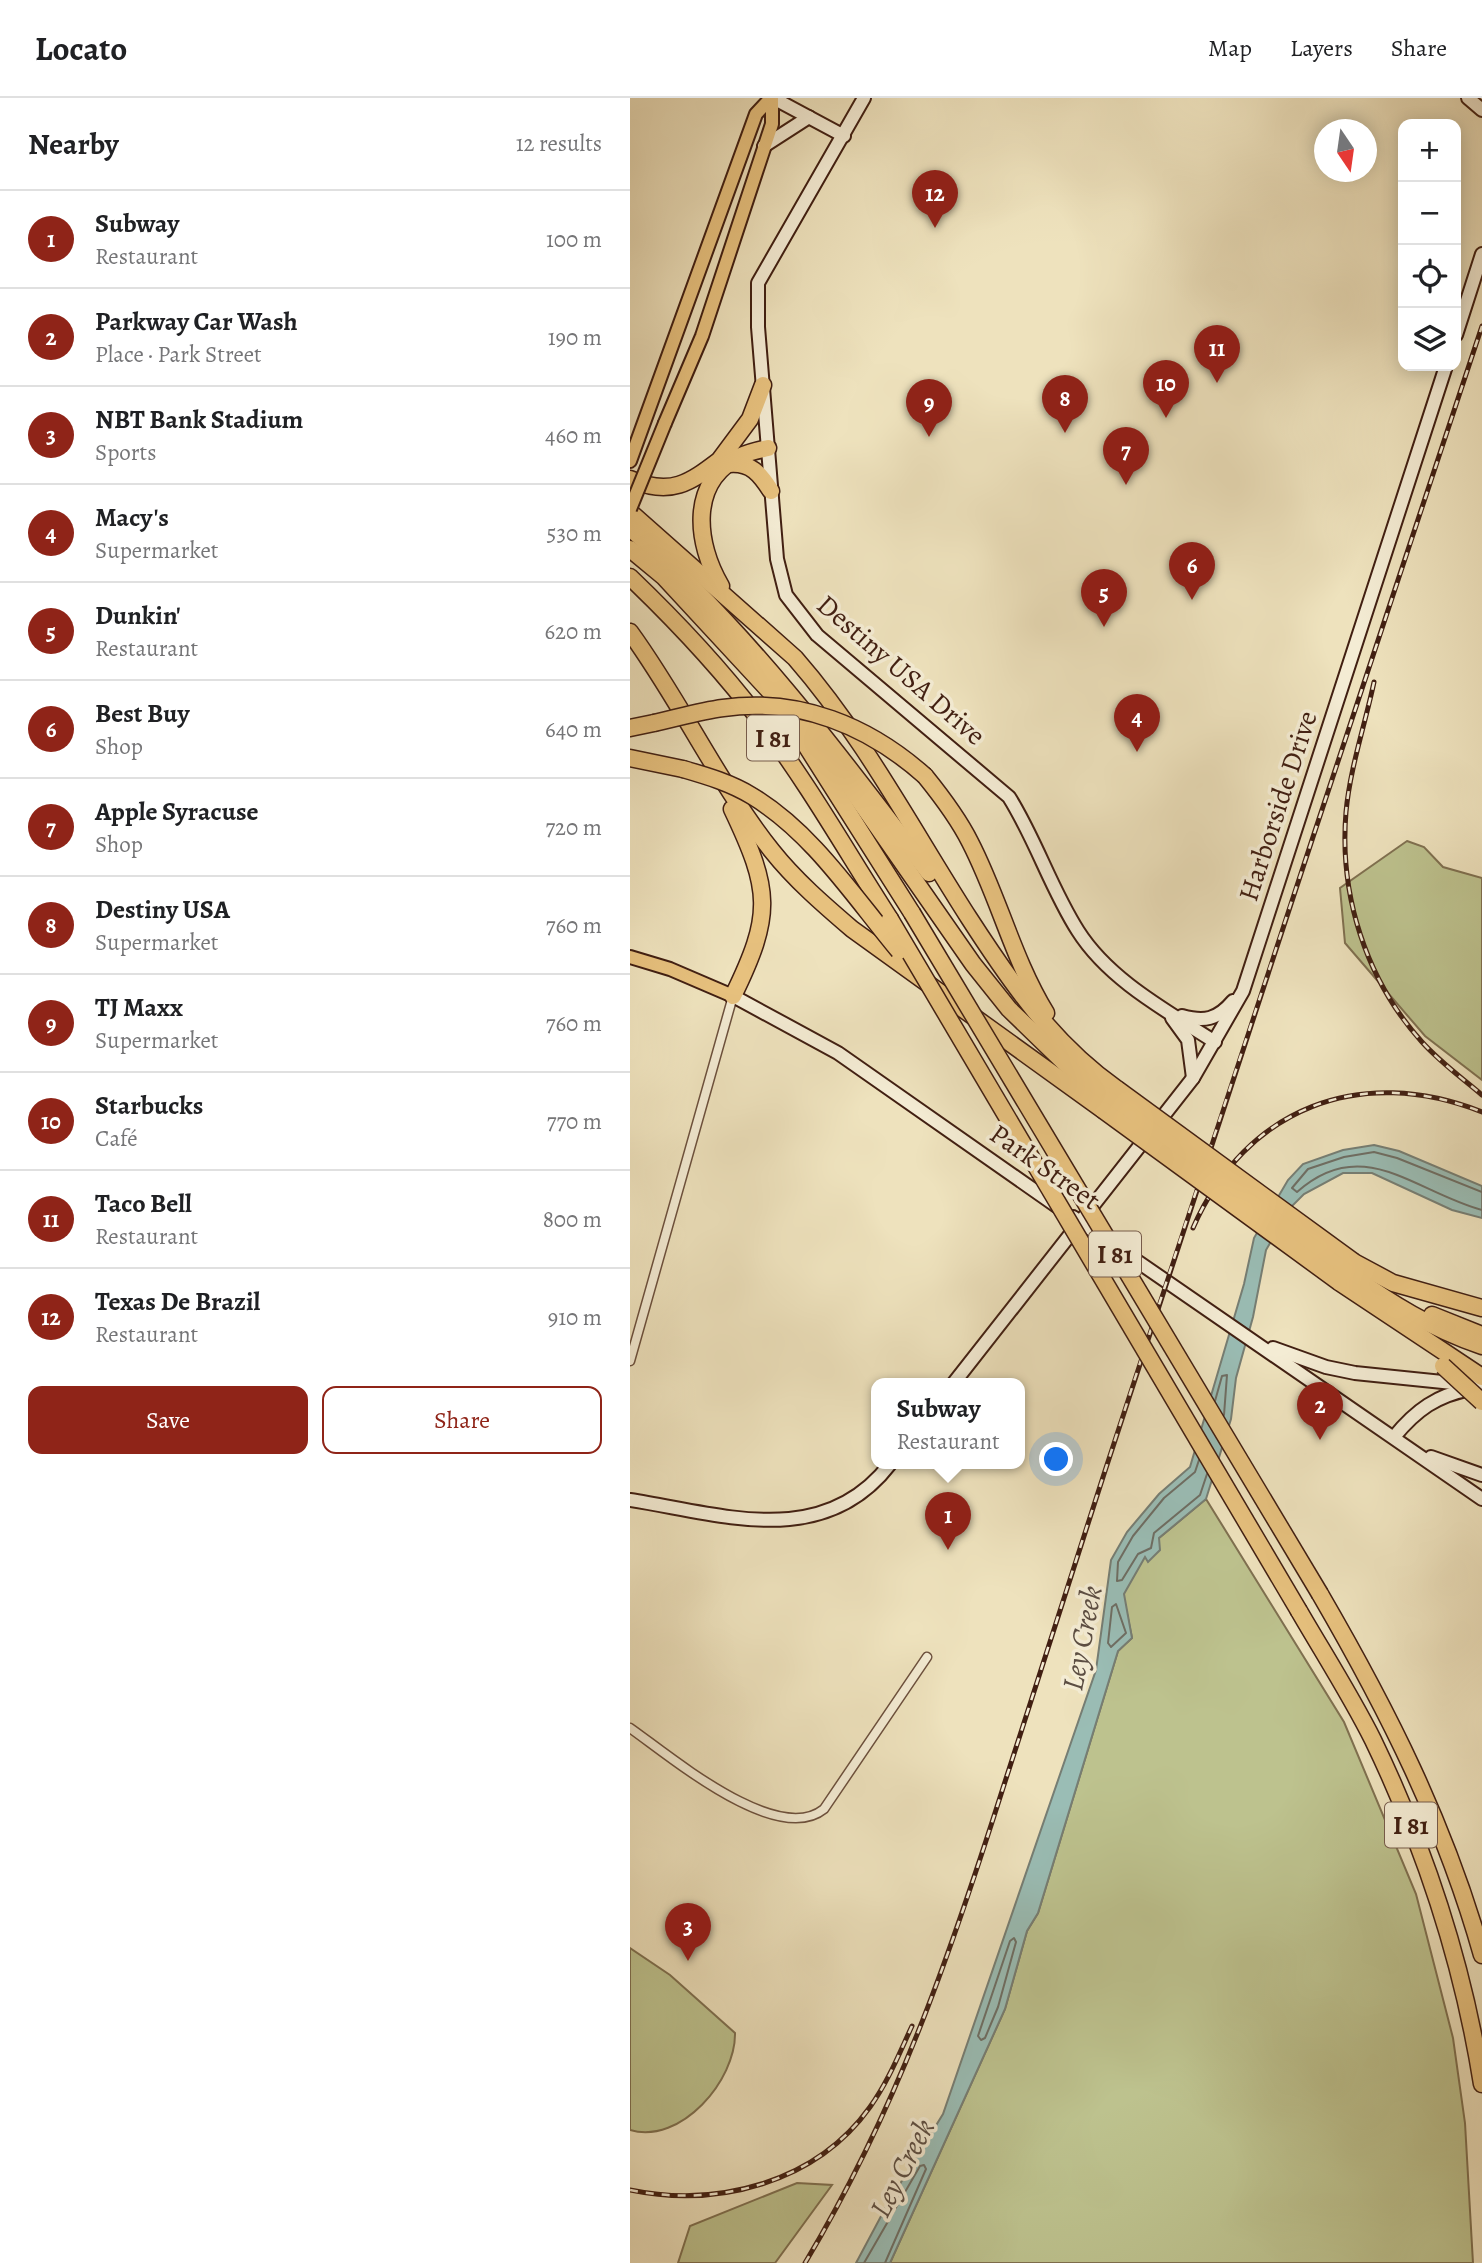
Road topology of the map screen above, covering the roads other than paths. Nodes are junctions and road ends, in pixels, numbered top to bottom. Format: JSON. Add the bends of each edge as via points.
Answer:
{"nodes":[{"id":1,"x":772,"y":98,"type":"edge"},
{"id":2,"x":864,"y":98,"type":"edge"},
{"id":3,"x":1468,"y":98,"type":"edge"},
{"id":4,"x":1482,"y":110,"type":"edge"},
{"id":5,"x":809,"y":117,"type":"junction"},
{"id":6,"x":844,"y":136,"type":"junction"},
{"id":7,"x":764,"y":146,"type":"junction"},
{"id":8,"x":1482,"y":254,"type":"edge"},
{"id":9,"x":1461,"y":319,"type":"edge"},
{"id":10,"x":1444,"y":371,"type":"edge"},
{"id":11,"x":763,"y":385,"type":"junction"},
{"id":12,"x":767,"y":444,"type":"junction"},
{"id":13,"x":630,"y":461,"type":"edge"},
{"id":14,"x":724,"y":462,"type":"junction"},
{"id":15,"x":630,"y":479,"type":"edge"},
{"id":16,"x":771,"y":491,"type":"junction"},
{"id":17,"x":630,"y":511,"type":"edge"},
{"id":18,"x":630,"y":528,"type":"edge"},
{"id":19,"x":630,"y":549,"type":"edge"},
{"id":20,"x":630,"y":577,"type":"edge"},
{"id":21,"x":735,"y":604,"type":"junction"},
{"id":22,"x":630,"y":632,"type":"edge"},
{"id":23,"x":724,"y":641,"type":"junction"},
{"id":24,"x":630,"y":728,"type":"edge"},
{"id":25,"x":701,"y":744,"type":"junction"},
{"id":26,"x":630,"y":758,"type":"edge"},
{"id":27,"x":991,"y":952,"type":"junction"},
{"id":28,"x":630,"y":957,"type":"edge"},
{"id":29,"x":931,"y":991,"type":"junction"},
{"id":30,"x":1243,"y":991,"type":"junction"},
{"id":31,"x":733,"y":996,"type":"junction"},
{"id":32,"x":1168,"y":1012,"type":"junction"},
{"id":33,"x":1215,"y":1042,"type":"junction"},
{"id":34,"x":1076,"y":1055,"type":"junction"},
{"id":35,"x":1193,"y":1077,"type":"junction"},
{"id":36,"x":1110,"y":1100,"type":"junction"},
{"id":37,"x":1079,"y":1221,"type":"junction"},
{"id":38,"x":1347,"y":1272,"type":"junction"},
{"id":39,"x":1482,"y":1308,"type":"edge"},
{"id":40,"x":1482,"y":1335,"type":"edge"},
{"id":41,"x":1253,"y":1340,"type":"junction"},
{"id":42,"x":1482,"y":1346,"type":"edge"},
{"id":43,"x":1445,"y":1360,"type":"junction"},
{"id":44,"x":630,"y":1362,"type":"edge"},
{"id":45,"x":1482,"y":1377,"type":"edge"},
{"id":46,"x":958,"y":1378,"type":"edge"},
{"id":47,"x":1482,"y":1387,"type":"edge"},
{"id":48,"x":1482,"y":1402,"type":"edge"},
{"id":49,"x":1394,"y":1437,"type":"junction"},
{"id":50,"x":886,"y":1469,"type":"edge"},
{"id":51,"x":1482,"y":1475,"type":"edge"},
{"id":52,"x":1482,"y":1499,"type":"edge"},
{"id":53,"x":632,"y":1502,"type":"edge"},
{"id":54,"x":927,"y":1657,"type":"dead end"},
{"id":55,"x":630,"y":1728,"type":"edge"},
{"id":56,"x":1482,"y":1955,"type":"edge"},
{"id":57,"x":1482,"y":2084,"type":"edge"}],
"edges":[{"from":1,"to":5,"type":"street"},
{"from":1,"to":7,"type":"main road","via":[[772,124]]},
{"from":1,"to":13,"type":"main road","via":[[756,114]]},
{"from":2,"to":6,"type":"street"},
{"from":3,"to":4,"type":"street"},
{"from":5,"to":6,"type":"street"},
{"from":5,"to":7,"type":"street"},
{"from":6,"to":11,"type":"street","name":"Destiny USA Drive","via":[[758,283]]},
{"from":7,"to":17,"type":"main road","bridge":true,"via":[[702,336]]},
{"from":8,"to":9,"type":"street"},
{"from":10,"to":30,"type":"street","name":"Harborside Drive"},
{"from":11,"to":12,"type":"street","name":"Destiny USA Drive"},
{"from":11,"to":14,"type":"highway","via":[[750,419]]},
{"from":12,"to":14,"type":"highway"},
{"from":12,"to":16,"type":"street","name":"Destiny USA Drive"},
{"from":14,"to":15,"type":"highway","via":[[680,486],[659,489]]},
{"from":14,"to":16,"type":"highway","via":[[749,465]]},
{"from":14,"to":21,"type":"highway","via":[[705,497],[700,537],[711,569]]},
{"from":16,"to":32,"type":"street","name":"Destiny USA Drive","via":[[778,573],[795,610],[817,635],[1009,797],[1079,933],[1117,975]]},
{"from":17,"to":21,"type":"highway"},
{"from":18,"to":27,"type":"highway","via":[[736,629]]},
{"from":19,"to":23,"type":"highway","number":"I 81","via":[[664,577]]},
{"from":20,"to":29,"type":"highway","number":"I 81","bridge":true,"via":[[695,643],[762,723],[890,919]]},
{"from":21,"to":27,"type":"highway","via":[[795,658],[834,707]]},
{"from":22,"to":25,"type":"highway"},
{"from":23,"to":36,"type":"highway","via":[[824,750],[1009,1009],[1065,1065]]},
{"from":23,"to":56,"type":"highway","number":"I 81","bridge":true,"via":[[803,741],[912,913],[1381,1699],[1445,1841]]},
{"from":24,"to":34,"type":"highway","bridge":true,"via":[[721,708],[791,708],[854,727],[900,754],[951,809],[971,844],[1032,990]]},
{"from":25,"to":31,"type":"highway","via":[[748,843],[763,894],[760,936]]},
{"from":25,"to":36,"type":"highway","via":[[774,853],[852,929]]},
{"from":26,"to":29,"type":"highway","bridge":true,"via":[[718,779],[751,794],[781,816],[821,856]]},
{"from":27,"to":34,"type":"highway","via":[[1017,991]]},
{"from":28,"to":31,"type":"main road","name":"Park Street"},
{"from":29,"to":57,"type":"highway","number":"I 81","bridge":true,"via":[[1372,1738],[1424,1858],[1461,1976]]},
{"from":30,"to":32,"type":"street","via":[[1212,1019]]},
{"from":30,"to":33,"type":"street","name":"Harborside Drive"},
{"from":31,"to":37,"type":"street","name":"Park Street","via":[[838,1054]]},
{"from":31,"to":44,"type":"street"},
{"from":32,"to":33,"type":"street","name":"Destiny USA Drive"},
{"from":32,"to":35,"type":"street","via":[[1188,1040]]},
{"from":33,"to":35,"type":"street","name":"Harborside Drive"},
{"from":34,"to":36,"type":"highway"},
{"from":35,"to":37,"type":"street","name":"Harborside Drive"},
{"from":36,"to":38,"type":"highway","bridge":true},
{"from":36,"to":38,"type":"highway","bridge":true},
{"from":37,"to":41,"type":"street","name":"Park Street"},
{"from":37,"to":46,"type":"street","name":"Harborside Drive"},
{"from":38,"to":39,"type":"highway"},
{"from":38,"to":40,"type":"highway"},
{"from":38,"to":42,"type":"highway","via":[[1401,1309]]},
{"from":38,"to":43,"type":"highway","via":[[1368,1301]]},
{"from":41,"to":47,"type":"street","via":[[1355,1373]]},
{"from":41,"to":49,"type":"street","name":"Park Street"},
{"from":43,"to":45,"type":"highway"},
{"from":43,"to":48,"type":"highway","bridge":true},
{"from":47,"to":49,"type":"street","via":[[1434,1400]]},
{"from":49,"to":51,"type":"street","via":[[1444,1463]]},
{"from":49,"to":52,"type":"street","name":"Park Street"},
{"from":50,"to":53,"type":"street","via":[[850,1501],[790,1520],[750,1520]]},
{"from":54,"to":55,"type":"street","via":[[824,1809],[812,1817],[784,1818],[759,1811]]}]}
